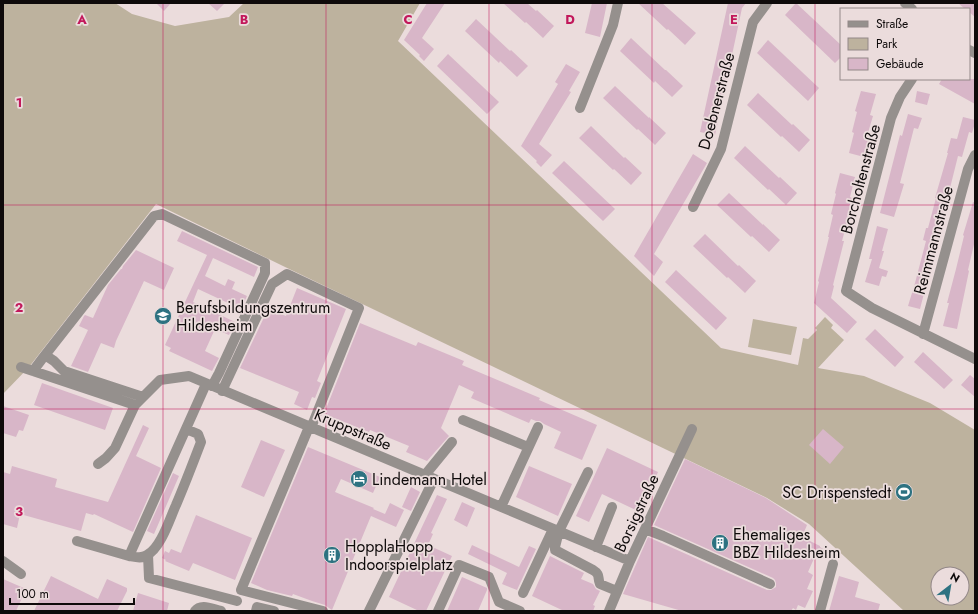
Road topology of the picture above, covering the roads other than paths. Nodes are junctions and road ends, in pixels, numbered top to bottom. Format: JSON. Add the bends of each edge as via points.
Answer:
{"nodes":[{"id":1,"x":618,"y":3,"type":"edge"},
{"id":2,"x":767,"y":3,"type":"edge"},
{"id":3,"x":911,"y":80,"type":"edge"},
{"id":4,"x":580,"y":108,"type":"dead end"},
{"id":5,"x":975,"y":154,"type":"edge"},
{"id":6,"x":693,"y":207,"type":"dead end"},
{"id":7,"x":924,"y":334,"type":"junction"},
{"id":8,"x":45,"y":355,"type":"junction"},
{"id":9,"x":975,"y":359,"type":"edge"},
{"id":10,"x":21,"y":367,"type":"dead end"},
{"id":11,"x":33,"y":371,"type":"junction"},
{"id":12,"x":209,"y":385,"type":"junction"},
{"id":13,"x":222,"y":391,"type":"junction"},
{"id":14,"x":143,"y":397,"type":"junction"},
{"id":15,"x":135,"y":405,"type":"junction"},
{"id":16,"x":463,"y":420,"type":"dead end"},
{"id":17,"x":310,"y":427,"type":"junction"},
{"id":18,"x":538,"y":427,"type":"dead end"},
{"id":19,"x":186,"y":429,"type":"junction"},
{"id":20,"x":692,"y":429,"type":"dead end"},
{"id":21,"x":452,"y":442,"type":"dead end"},
{"id":22,"x":528,"y":447,"type":"junction"},
{"id":23,"x":98,"y":464,"type":"dead end"},
{"id":24,"x":588,"y":472,"type":"dead end"},
{"id":25,"x":425,"y":475,"type":"junction"},
{"id":26,"x":434,"y":479,"type":"junction"},
{"id":27,"x":501,"y":507,"type":"junction"},
{"id":28,"x":612,"y":507,"type":"dead end"},
{"id":29,"x":645,"y":529,"type":"junction"},
{"id":30,"x":556,"y":530,"type":"junction"},
{"id":31,"x":77,"y":541,"type":"dead end"},
{"id":32,"x":596,"y":547,"type":"junction"},
{"id":33,"x":148,"y":555,"type":"junction"},
{"id":34,"x":129,"y":556,"type":"junction"},
{"id":35,"x":3,"y":561,"type":"edge"},
{"id":36,"x":630,"y":561,"type":"junction"},
{"id":37,"x":833,"y":564,"type":"dead end"},
{"id":38,"x":21,"y":574,"type":"dead end"},
{"id":39,"x":770,"y":584,"type":"dead end"},
{"id":40,"x":617,"y":592,"type":"junction"},
{"id":41,"x":523,"y":593,"type":"dead end"},
{"id":42,"x":237,"y":601,"type":"dead end"},
{"id":43,"x":515,"y":610,"type":"edge"},
{"id":44,"x":195,"y":611,"type":"edge"},
{"id":45,"x":221,"y":611,"type":"edge"},
{"id":46,"x":256,"y":611,"type":"edge"},
{"id":47,"x":274,"y":611,"type":"edge"},
{"id":48,"x":323,"y":611,"type":"edge"},
{"id":49,"x":369,"y":611,"type":"edge"},
{"id":50,"x":438,"y":611,"type":"edge"},
{"id":51,"x":609,"y":611,"type":"edge"},
{"id":52,"x":820,"y":611,"type":"edge"}],
"edges":[{"from":1,"to":4,"type":"street","via":[[613,25]]},
{"from":2,"to":6,"type":"street","name":"Doebnerstraße","via":[[753,22],[721,149]]},
{"from":3,"to":7,"type":"street","name":"Borcholtenstraße","via":[[891,118],[846,291],[872,308]]},
{"from":5,"to":7,"type":"street","name":"Reimmannstraße","via":[[968,169]]},
{"from":7,"to":9,"type":"street"},
{"from":8,"to":11,"type":"street"},
{"from":8,"to":12,"type":"street","via":[[154,216],[162,214],[265,263],[265,273],[219,373]]},
{"from":8,"to":14,"type":"street","via":[[64,371]]},
{"from":10,"to":11,"type":"street"},
{"from":11,"to":15,"type":"street"},
{"from":12,"to":13,"type":"street","name":"Kruppstraße"},
{"from":12,"to":14,"type":"street","name":"Kruppstraße","via":[[189,376],[160,380]]},
{"from":12,"to":19,"type":"street"},
{"from":13,"to":17,"type":"street","name":"Kruppstraße"},
{"from":13,"to":17,"type":"street","via":[[272,284],[287,274],[359,308]]},
{"from":14,"to":15,"type":"street","name":"Kruppstraße"},
{"from":15,"to":23,"type":"street","name":"Kruppstraße","via":[[115,448]]},
{"from":16,"to":22,"type":"street"},
{"from":17,"to":25,"type":"street","name":"Kruppstraße"},
{"from":17,"to":48,"type":"street","via":[[241,590]]},
{"from":18,"to":22,"type":"street"},
{"from":19,"to":33,"type":"street","via":[[198,434],[202,442],[162,538]]},
{"from":19,"to":34,"type":"street"},
{"from":20,"to":29,"type":"street","name":"Borsigstraße"},
{"from":21,"to":25,"type":"street"},
{"from":22,"to":27,"type":"street"},
{"from":24,"to":30,"type":"street"},
{"from":25,"to":26,"type":"street","name":"Kruppstraße"},
{"from":26,"to":27,"type":"street","name":"Kruppstraße"},
{"from":26,"to":49,"type":"street"},
{"from":27,"to":30,"type":"street","name":"Kruppstraße"},
{"from":28,"to":32,"type":"street"},
{"from":29,"to":36,"type":"street","name":"Borsigstraße"},
{"from":29,"to":39,"type":"street"},
{"from":30,"to":32,"type":"street","name":"Kruppstraße"},
{"from":30,"to":40,"type":"street","via":[[555,550],[597,572],[600,584]]},
{"from":30,"to":41,"type":"street"},
{"from":31,"to":34,"type":"street"},
{"from":32,"to":36,"type":"street","name":"Kruppstraße"},
{"from":33,"to":34,"type":"street","via":[[141,558]]},
{"from":33,"to":42,"type":"street","via":[[149,578]]},
{"from":35,"to":38,"type":"street"},
{"from":36,"to":40,"type":"street","name":"Borsigstraße"},
{"from":37,"to":52,"type":"street"},
{"from":40,"to":51,"type":"street","name":"Borsigstraße"},
{"from":43,"to":50,"type":"street","via":[[499,602],[489,577],[459,565]]},
{"from":44,"to":45,"type":"street","via":[[203,606]]},
{"from":46,"to":47,"type":"street","via":[[257,607]]}]}
